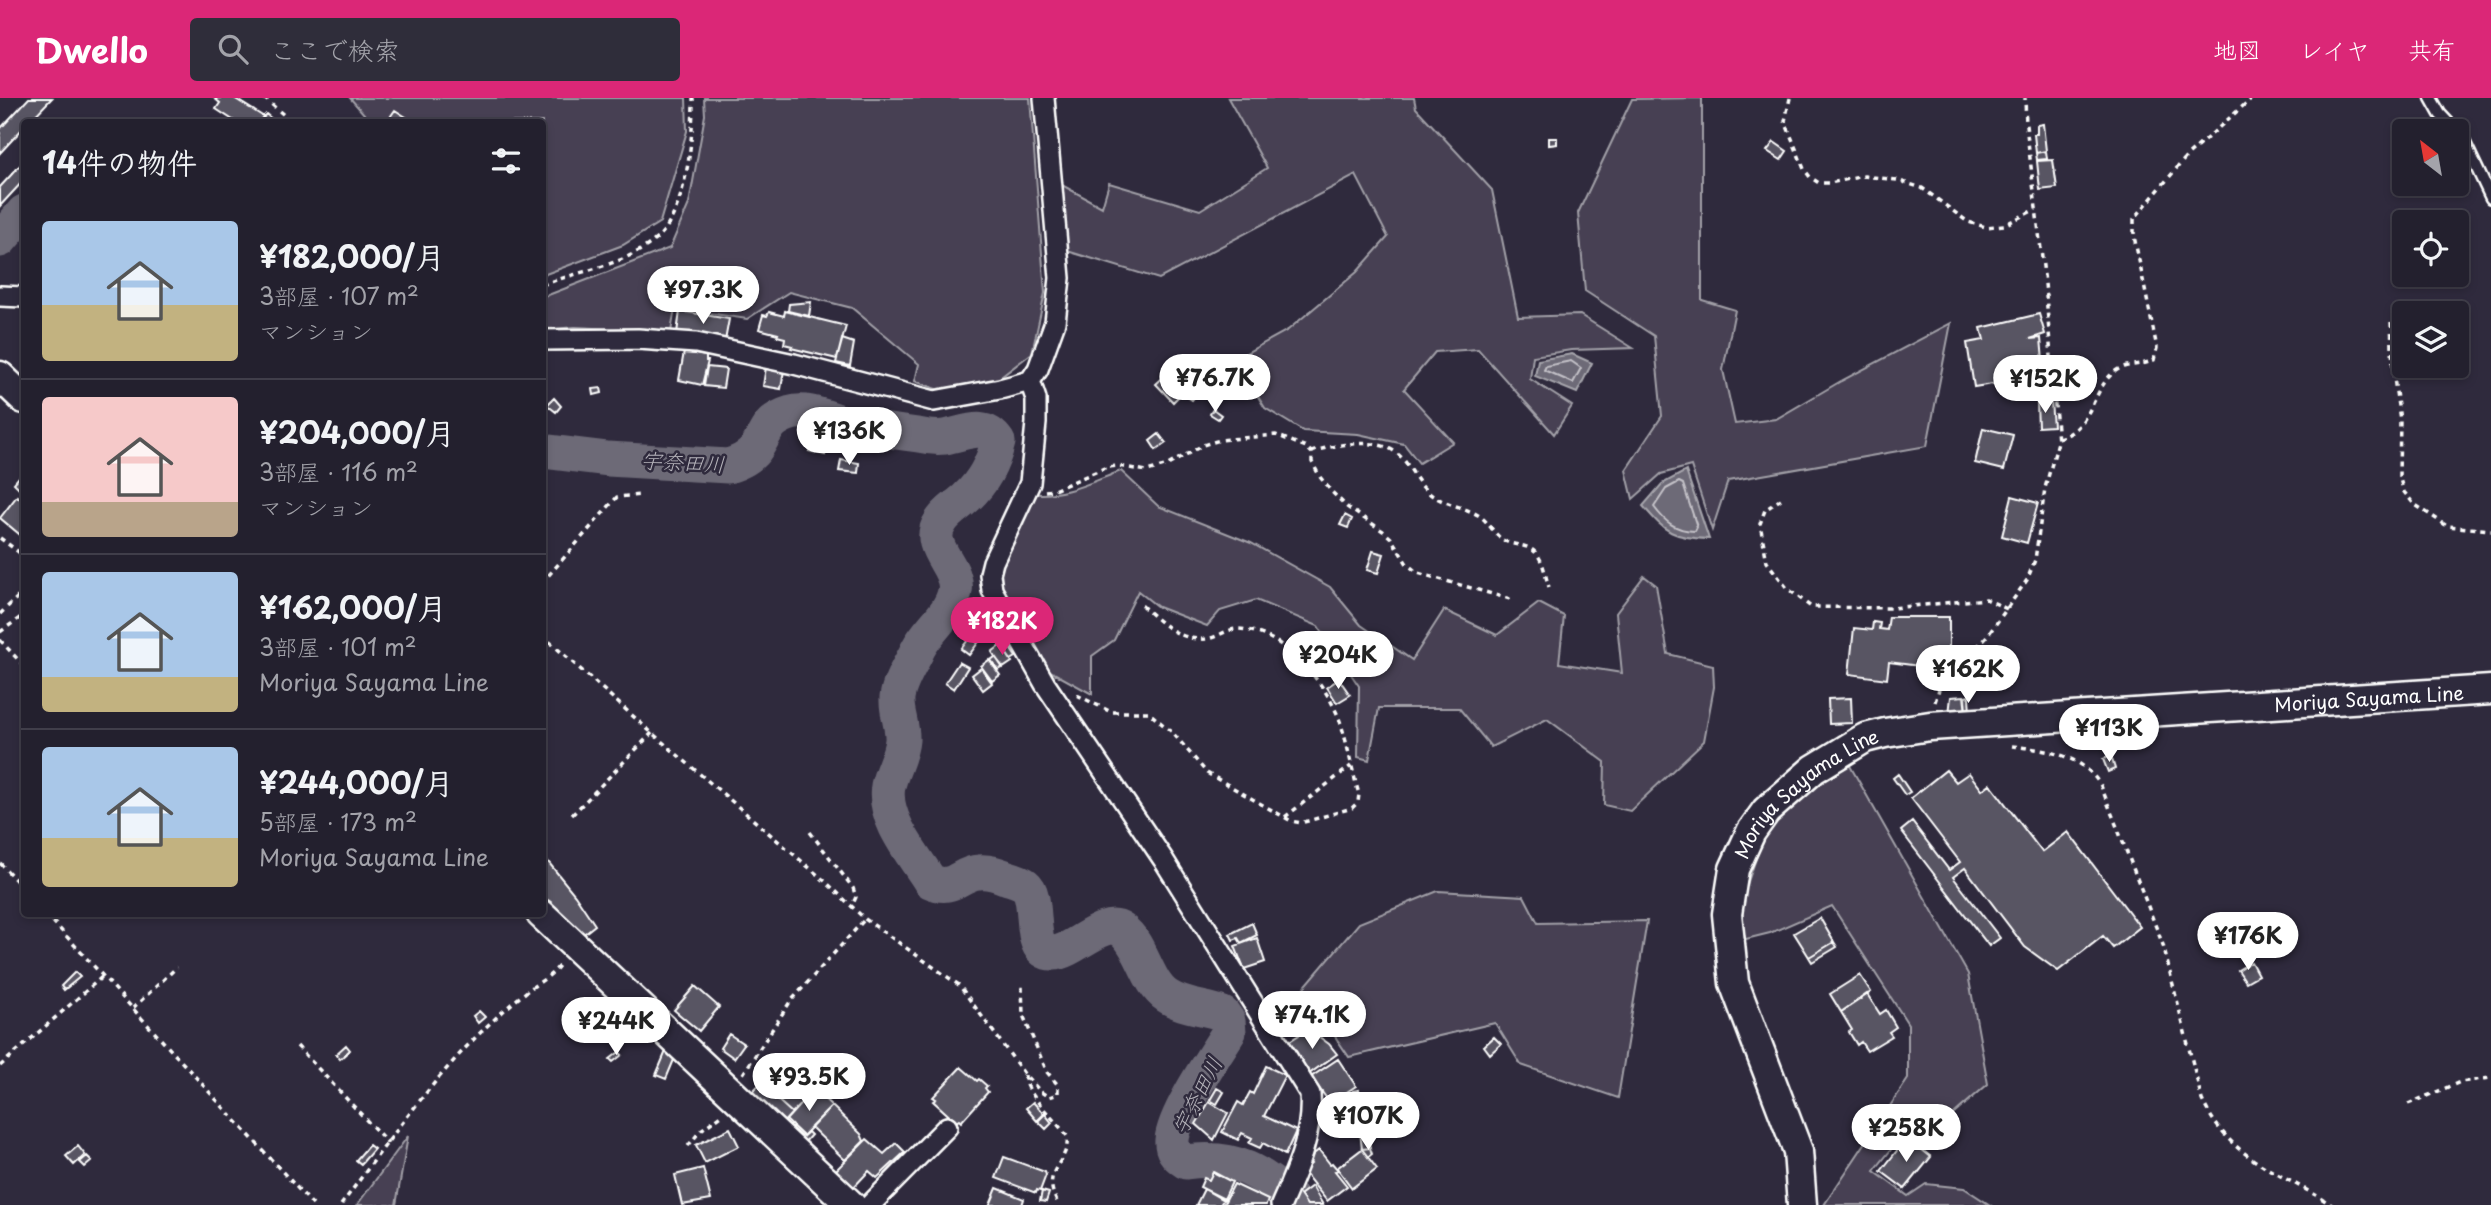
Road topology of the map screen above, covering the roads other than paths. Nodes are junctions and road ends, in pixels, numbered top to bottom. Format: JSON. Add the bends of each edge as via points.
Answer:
{"nodes":[{"id":1,"x":1045,"y":98,"type":"edge"},
{"id":2,"x":2431,"y":98,"type":"edge"},
{"id":3,"x":2444,"y":119,"type":"edge"},
{"id":4,"x":2469,"y":152,"type":"edge"},
{"id":5,"x":2491,"y":198,"type":"edge"},
{"id":6,"x":0,"y":296,"type":"edge"},
{"id":7,"x":21,"y":298,"type":"edge"},
{"id":8,"x":546,"y":340,"type":"edge"},
{"id":9,"x":0,"y":376,"type":"edge"},
{"id":10,"x":1030,"y":381,"type":"junction"},
{"id":11,"x":21,"y":396,"type":"edge"},
{"id":12,"x":2491,"y":690,"type":"edge"},
{"id":13,"x":544,"y":917,"type":"edge"},
{"id":14,"x":947,"y":1127,"type":"dead end"},
{"id":15,"x":836,"y":1199,"type":"edge"},
{"id":16,"x":1284,"y":1199,"type":"edge"},
{"id":17,"x":870,"y":1205,"type":"edge"},
{"id":18,"x":1802,"y":1205,"type":"edge"}],
"edges":[{"from":1,"to":10,"type":"street","via":[[1059,278],[1055,322]]},
{"from":2,"to":3,"type":"lane"},
{"from":4,"to":5,"type":"lane"},
{"from":6,"to":7,"type":"street"},
{"from":8,"to":10,"type":"street","via":[[696,343],[934,401]]},
{"from":9,"to":11,"type":"main road"},
{"from":10,"to":16,"type":"street","via":[[1036,424],[1028,485],[993,562],[992,590],[1045,684],[1163,859],[1310,1094],[1307,1139]]},
{"from":12,"to":18,"type":"main road","name":"Moriya Sayama Line","via":[[1946,725],[1865,738],[1828,759],[1766,811],[1751,832],[1734,869],[1727,914],[1734,983],[1798,1151]]},
{"from":13,"to":15,"type":"main road"},
{"from":14,"to":17,"type":"street"}]}
